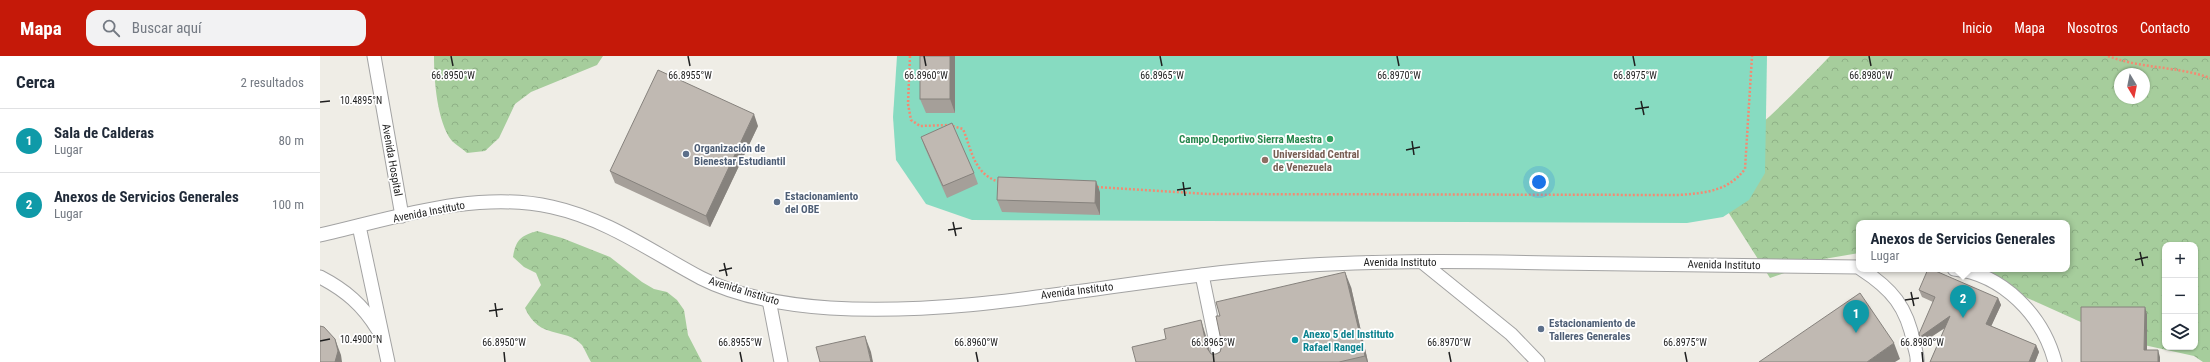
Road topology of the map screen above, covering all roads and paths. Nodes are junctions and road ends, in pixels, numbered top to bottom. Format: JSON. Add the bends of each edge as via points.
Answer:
{"nodes":[{"id":1,"x":374,"y":56,"type":"edge"},
{"id":2,"x":910,"y":56,"type":"edge"},
{"id":3,"x":1752,"y":56,"type":"edge"},
{"id":4,"x":2108,"y":56,"type":"edge"},
{"id":5,"x":2210,"y":78,"type":"edge"},
{"id":6,"x":1007,"y":182,"type":"edge"},
{"id":7,"x":1090,"y":186,"type":"edge"},
{"id":8,"x":402,"y":216,"type":"junction"},
{"id":9,"x":359,"y":226,"type":"junction"},
{"id":10,"x":320,"y":235,"type":"edge"},
{"id":11,"x":1422,"y":262,"type":"junction"},
{"id":12,"x":1856,"y":268,"type":"edge"},
{"id":13,"x":1866,"y":272,"type":"edge"},
{"id":14,"x":1966,"y":272,"type":"edge"},
{"id":15,"x":1202,"y":275,"type":"junction"},
{"id":16,"x":320,"y":277,"type":"edge"},
{"id":17,"x":769,"y":300,"type":"junction"},
{"id":18,"x":387,"y":356,"type":"edge"},
{"id":19,"x":781,"y":362,"type":"edge"},
{"id":20,"x":1220,"y":362,"type":"edge"},
{"id":21,"x":1538,"y":362,"type":"edge"},
{"id":22,"x":1917,"y":362,"type":"edge"},
{"id":23,"x":2055,"y":362,"type":"edge"}],
"edges":[{"from":1,"to":8,"type":"lane","name":"Avenida Hospital"},
{"from":2,"to":6,"type":"path","via":[[908,104],[911,120],[920,126],[949,125],[963,129],[978,168],[987,178]]},
{"from":3,"to":7,"type":"path","via":[[1745,169],[1729,185],[1716,191],[1680,195],[1207,194]]},
{"from":4,"to":5,"type":"path","via":[[2149,67],[2179,70]]},
{"from":8,"to":9,"type":"lane","name":"Avenida Instituto"},
{"from":8,"to":17,"type":"lane","name":"Avenida Instituto","via":[[484,201],[511,201],[553,207],[601,223],[705,280],[733,291]]},
{"from":9,"to":10,"type":"lane","name":"Avenida Instituto"},
{"from":9,"to":18,"type":"lane"},
{"from":11,"to":12,"type":"lane","name":"Avenida Instituto"},
{"from":11,"to":15,"type":"lane","name":"Avenida Instituto","via":[[1359,262]]},
{"from":11,"to":21,"type":"lane","via":[[1511,334]]},
{"from":13,"to":22,"type":"lane","via":[[1882,282],[1902,307],[1913,335]]},
{"from":14,"to":23,"type":"lane","via":[[1985,277],[2012,293],[2038,323],[2051,346]]},
{"from":15,"to":17,"type":"lane","name":"Avenida Instituto","via":[[953,305],[887,309],[831,308]]},
{"from":15,"to":20,"type":"lane"},
{"from":16,"to":18,"type":"lane","via":[[361,305],[378,330]]},
{"from":17,"to":19,"type":"lane"}]}
